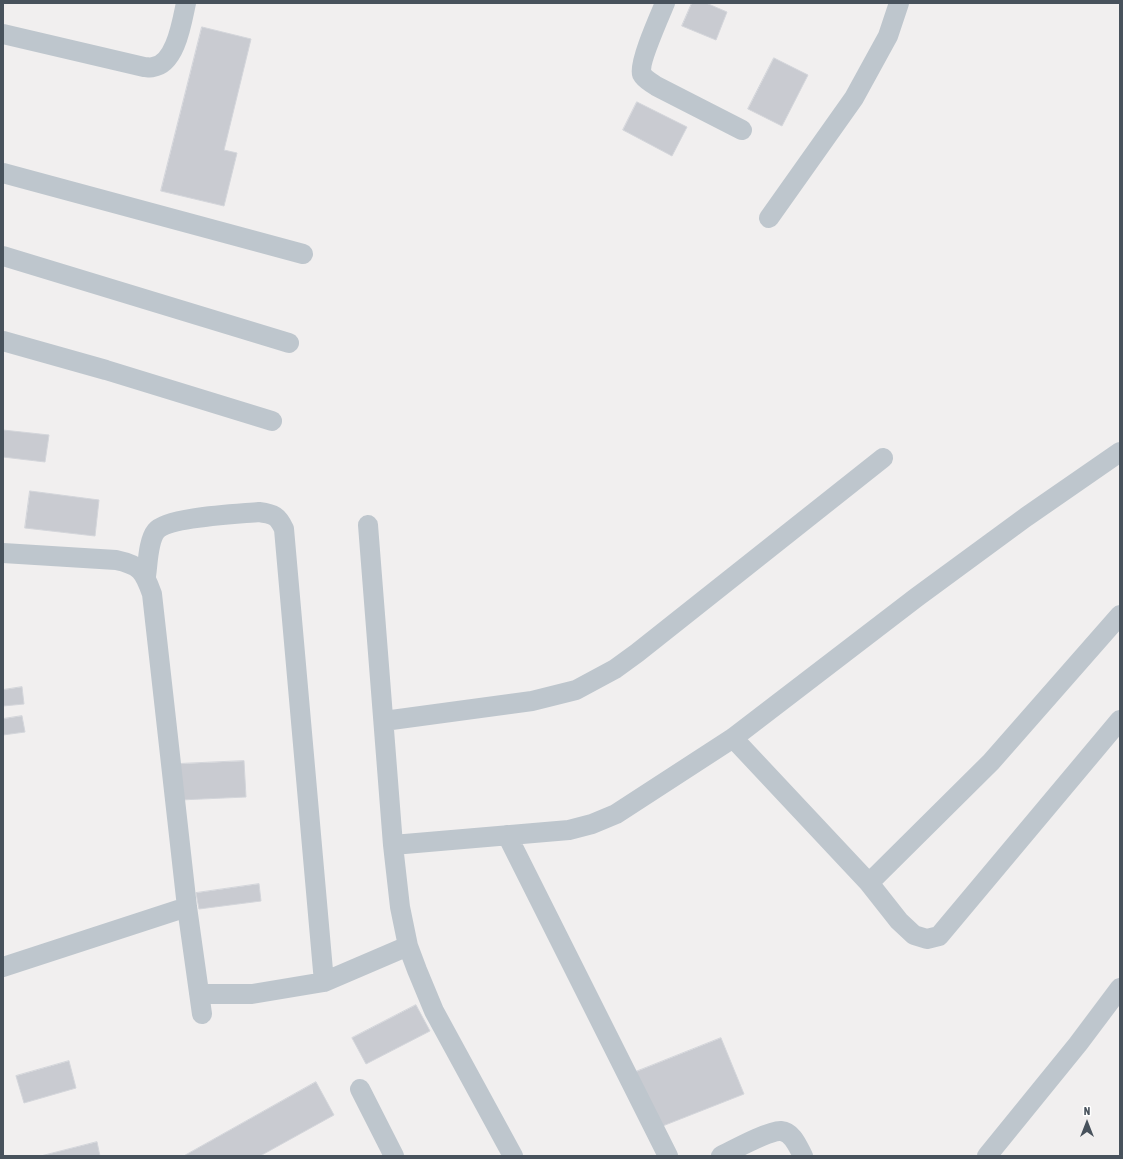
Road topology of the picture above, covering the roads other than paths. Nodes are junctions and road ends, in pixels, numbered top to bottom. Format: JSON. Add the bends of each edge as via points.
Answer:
{"nodes":[{"id":1,"x":186,"y":3,"type":"edge"},
{"id":2,"x":665,"y":3,"type":"edge"},
{"id":3,"x":899,"y":3,"type":"edge"},
{"id":4,"x":3,"y":34,"type":"edge"},
{"id":5,"x":742,"y":130,"type":"dead end"},
{"id":6,"x":3,"y":174,"type":"edge"},
{"id":7,"x":769,"y":218,"type":"dead end"},
{"id":8,"x":303,"y":254,"type":"dead end"},
{"id":9,"x":3,"y":256,"type":"edge"},
{"id":10,"x":3,"y":341,"type":"edge"},
{"id":11,"x":289,"y":343,"type":"dead end"},
{"id":12,"x":272,"y":421,"type":"dead end"},
{"id":13,"x":1120,"y":452,"type":"edge"},
{"id":14,"x":883,"y":458,"type":"dead end"},
{"id":15,"x":368,"y":525,"type":"dead end"},
{"id":16,"x":3,"y":553,"type":"edge"},
{"id":17,"x":146,"y":576,"type":"junction"},
{"id":18,"x":1120,"y":615,"type":"edge"},
{"id":19,"x":1120,"y":720,"type":"edge"},
{"id":20,"x":384,"y":721,"type":"junction"},
{"id":21,"x":733,"y":738,"type":"junction"},
{"id":22,"x":507,"y":835,"type":"junction"},
{"id":23,"x":393,"y":845,"type":"junction"},
{"id":24,"x":869,"y":883,"type":"junction"},
{"id":25,"x":187,"y":907,"type":"junction"},
{"id":26,"x":408,"y":946,"type":"junction"},
{"id":27,"x":3,"y":967,"type":"edge"},
{"id":28,"x":324,"y":982,"type":"junction"},
{"id":29,"x":1120,"y":988,"type":"edge"},
{"id":30,"x":199,"y":994,"type":"junction"},
{"id":31,"x":202,"y":1014,"type":"dead end"},
{"id":32,"x":360,"y":1089,"type":"dead end"},
{"id":33,"x":394,"y":1156,"type":"edge"},
{"id":34,"x":513,"y":1156,"type":"edge"},
{"id":35,"x":668,"y":1156,"type":"edge"},
{"id":36,"x":720,"y":1156,"type":"edge"},
{"id":37,"x":803,"y":1156,"type":"edge"},
{"id":38,"x":987,"y":1156,"type":"edge"}],
"edges":[{"from":1,"to":4,"type":"street","via":[[172,53],[154,67],[144,67]]},
{"from":2,"to":5,"type":"street","via":[[642,62],[642,72],[646,79]]},
{"from":3,"to":7,"type":"street","via":[[888,36],[854,98]]},
{"from":6,"to":8,"type":"street"},
{"from":9,"to":11,"type":"street"},
{"from":10,"to":12,"type":"street"},
{"from":13,"to":21,"type":"street","via":[[917,597]]},
{"from":14,"to":20,"type":"street","via":[[637,653],[615,669],[576,690],[532,701]]},
{"from":15,"to":20,"type":"street"},
{"from":16,"to":17,"type":"street","via":[[116,560],[136,566]]},
{"from":17,"to":25,"type":"street","via":[[152,594]]},
{"from":17,"to":28,"type":"street","via":[[152,538],[157,530],[165,525],[180,520],[259,512],[269,513],[279,519],[284,529]]},
{"from":18,"to":24,"type":"street","via":[[991,762]]},
{"from":19,"to":24,"type":"street","via":[[939,936],[927,939],[914,935],[899,921]]},
{"from":20,"to":23,"type":"street"},
{"from":21,"to":22,"type":"street","via":[[616,814],[569,830]]},
{"from":21,"to":24,"type":"street"},
{"from":22,"to":23,"type":"street"},
{"from":22,"to":35,"type":"street"},
{"from":23,"to":26,"type":"street","via":[[400,907]]},
{"from":25,"to":27,"type":"street"},
{"from":25,"to":30,"type":"street"},
{"from":26,"to":28,"type":"street"},
{"from":26,"to":34,"type":"street","via":[[434,1011]]},
{"from":28,"to":30,"type":"street","via":[[252,994]]},
{"from":29,"to":38,"type":"street"},
{"from":30,"to":31,"type":"street"},
{"from":32,"to":33,"type":"street"},
{"from":36,"to":37,"type":"street","via":[[772,1132],[782,1131],[796,1142]]}]}
